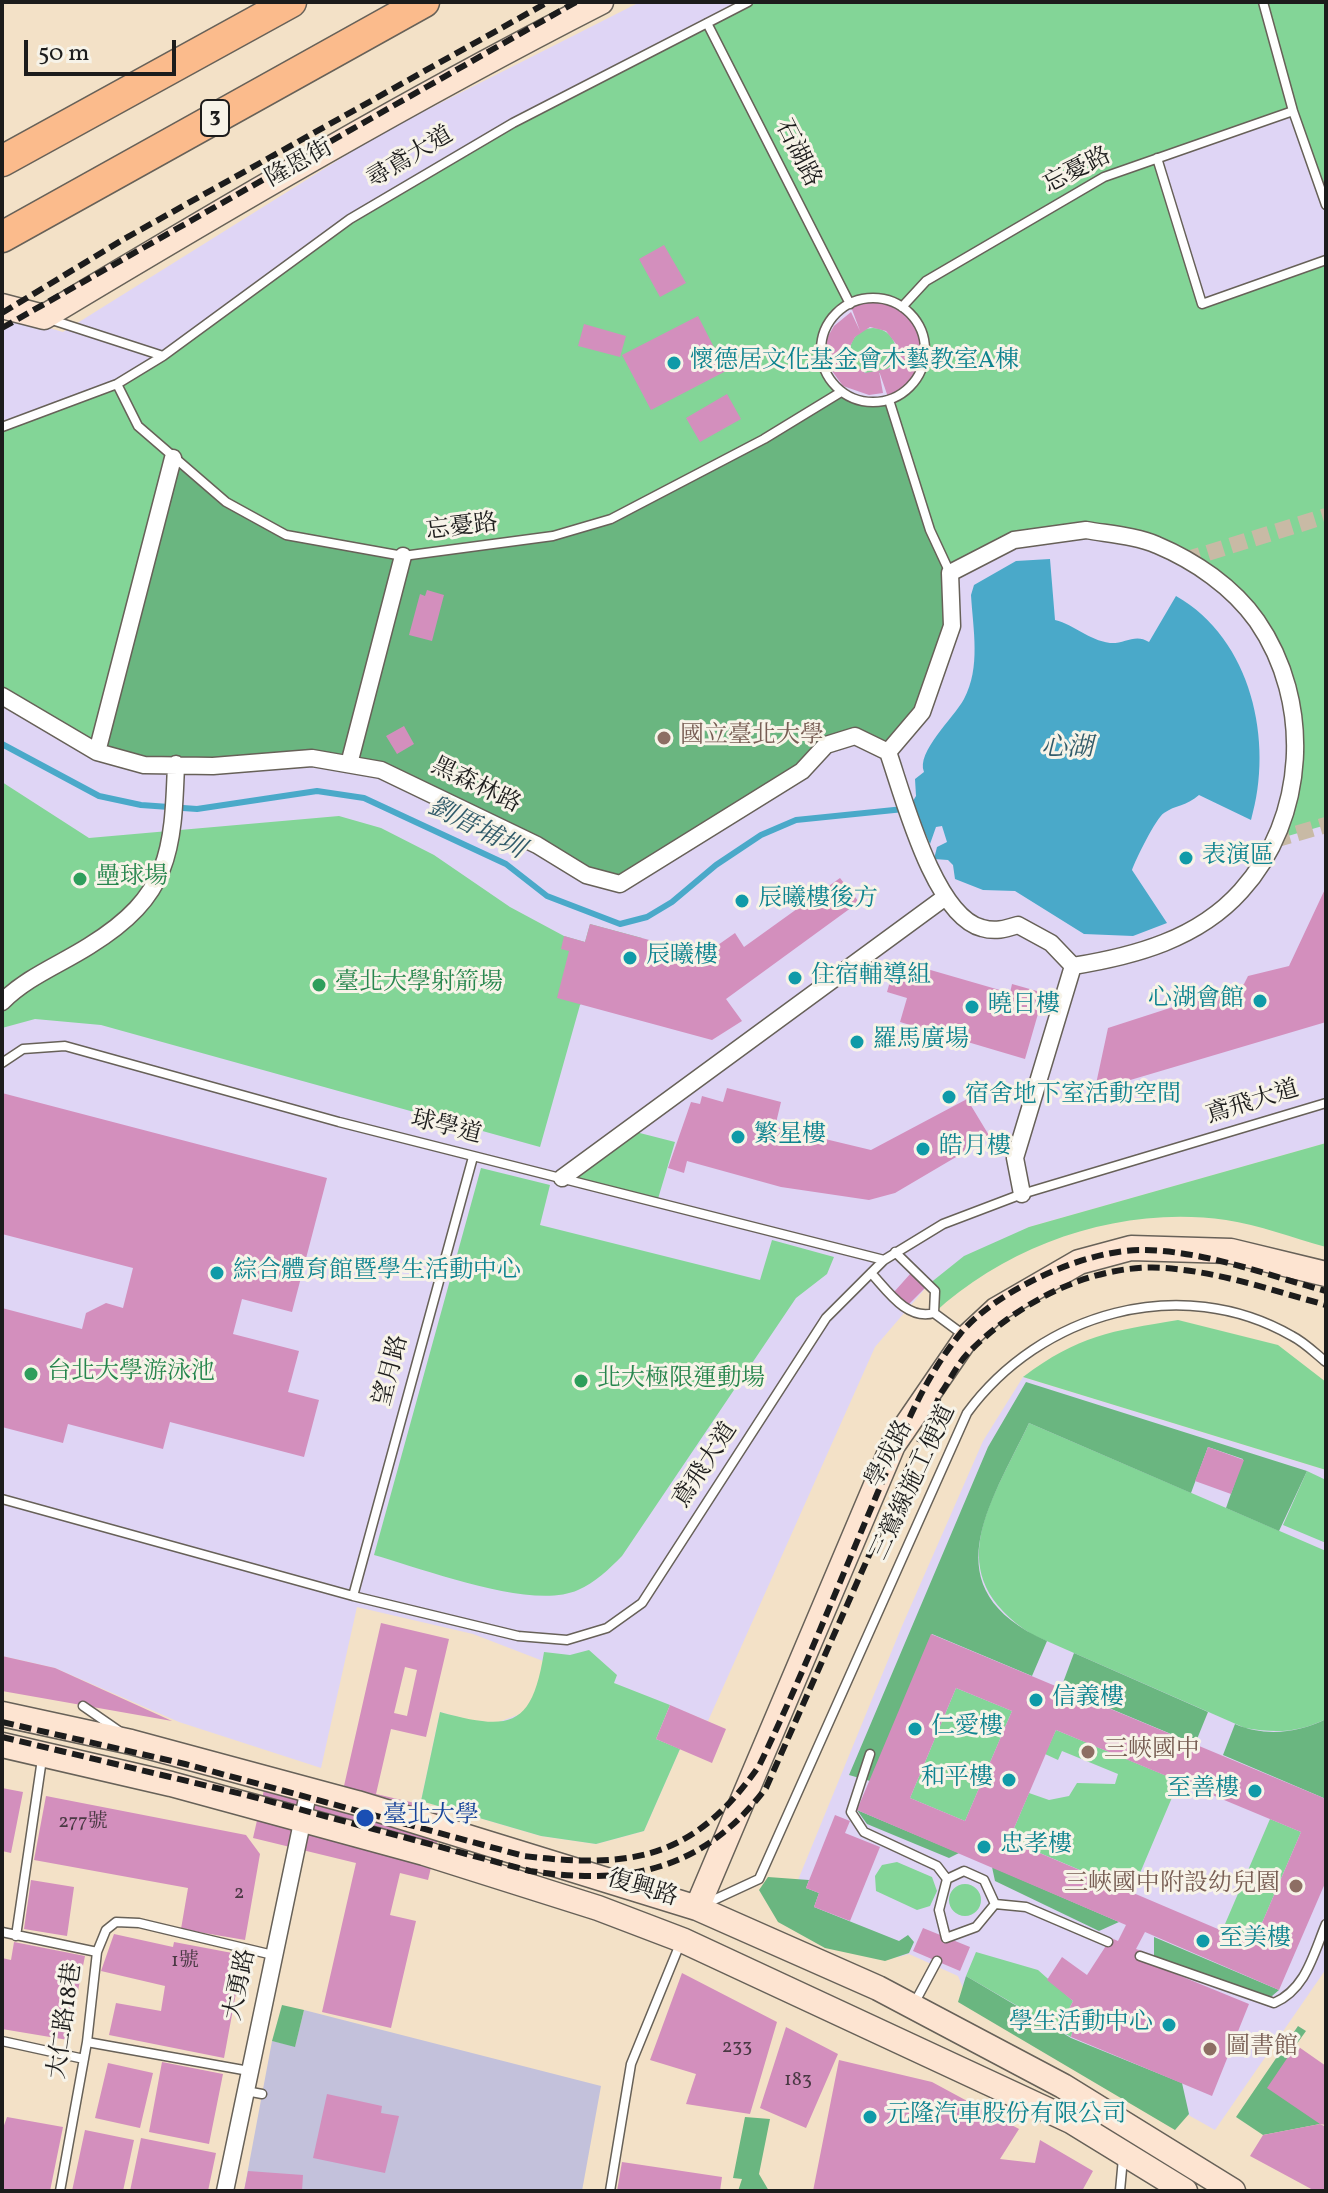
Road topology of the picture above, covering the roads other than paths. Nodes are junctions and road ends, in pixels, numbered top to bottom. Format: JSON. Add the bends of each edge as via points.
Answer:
{"nodes":[{"id":1,"x":291,"y":2,"type":"edge"},
{"id":2,"x":424,"y":2,"type":"edge"},
{"id":3,"x":601,"y":2,"type":"edge"},
{"id":4,"x":748,"y":2,"type":"edge"},
{"id":5,"x":1263,"y":2,"type":"edge"},
{"id":6,"x":707,"y":23,"type":"junction"},
{"id":7,"x":1293,"y":111,"type":"junction"},
{"id":8,"x":1157,"y":158,"type":"junction"},
{"id":9,"x":2,"y":161,"type":"edge"},
{"id":10,"x":1326,"y":205,"type":"edge"},
{"id":11,"x":4,"y":236,"type":"edge"},
{"id":12,"x":1326,"y":260,"type":"edge"},
{"id":13,"x":850,"y":304,"type":"junction"},
{"id":14,"x":902,"y":307,"type":"junction"},
{"id":15,"x":8,"y":312,"type":"edge"},
{"id":16,"x":44,"y":317,"type":"junction"},
{"id":17,"x":163,"y":356,"type":"junction"},
{"id":18,"x":117,"y":384,"type":"junction"},
{"id":19,"x":841,"y":392,"type":"junction"},
{"id":20,"x":889,"y":400,"type":"junction"},
{"id":21,"x":2,"y":427,"type":"edge"},
{"id":22,"x":173,"y":458,"type":"junction"},
{"id":23,"x":403,"y":556,"type":"junction"},
{"id":24,"x":950,"y":573,"type":"junction"},
{"id":25,"x":2,"y":696,"type":"edge"},
{"id":26,"x":97,"y":752,"type":"junction"},
{"id":27,"x":888,"y":752,"type":"junction"},
{"id":28,"x":176,"y":764,"type":"junction"},
{"id":29,"x":349,"y":764,"type":"junction"},
{"id":30,"x":944,"y":898,"type":"junction"},
{"id":31,"x":1073,"y":966,"type":"junction"},
{"id":32,"x":2,"y":1002,"type":"edge"},
{"id":33,"x":2,"y":1063,"type":"edge"},
{"id":34,"x":1326,"y":1103,"type":"edge"},
{"id":35,"x":473,"y":1157,"type":"junction"},
{"id":36,"x":562,"y":1178,"type":"junction"},
{"id":37,"x":1022,"y":1194,"type":"junction"},
{"id":38,"x":895,"y":1252,"type":"junction"},
{"id":39,"x":884,"y":1260,"type":"junction"},
{"id":40,"x":871,"y":1273,"type":"junction"},
{"id":41,"x":1326,"y":1274,"type":"edge"},
{"id":42,"x":934,"y":1313,"type":"junction"},
{"id":43,"x":967,"y":1337,"type":"junction"},
{"id":44,"x":1326,"y":1362,"type":"edge"},
{"id":45,"x":2,"y":1499,"type":"edge"},
{"id":46,"x":353,"y":1596,"type":"junction"},
{"id":47,"x":83,"y":1706,"type":"dead end"},
{"id":48,"x":2,"y":1714,"type":"edge"},
{"id":49,"x":131,"y":1742,"type":"junction"},
{"id":50,"x":2,"y":1745,"type":"edge"},
{"id":51,"x":42,"y":1754,"type":"junction"},
{"id":52,"x":870,"y":1754,"type":"dead end"},
{"id":53,"x":309,"y":1789,"type":"junction"},
{"id":54,"x":302,"y":1820,"type":"junction"},
{"id":55,"x":947,"y":1879,"type":"junction"},
{"id":56,"x":995,"y":1904,"type":"junction"},
{"id":57,"x":697,"y":1908,"type":"junction"},
{"id":58,"x":1326,"y":1924,"type":"edge"},
{"id":59,"x":2,"y":1932,"type":"edge"},
{"id":60,"x":16,"y":1936,"type":"junction"},
{"id":61,"x":682,"y":1940,"type":"junction"},
{"id":62,"x":1108,"y":1942,"type":"dead end"},
{"id":63,"x":97,"y":1952,"type":"junction"},
{"id":64,"x":273,"y":1955,"type":"junction"},
{"id":65,"x":1140,"y":1956,"type":"dead end"},
{"id":66,"x":937,"y":1961,"type":"dead end"},
{"id":67,"x":912,"y":2006,"type":"junction"},
{"id":68,"x":2,"y":2041,"type":"edge"},
{"id":69,"x":87,"y":2042,"type":"junction"},
{"id":70,"x":84,"y":2059,"type":"junction"},
{"id":71,"x":249,"y":2071,"type":"junction"},
{"id":72,"x":1124,"y":2154,"type":"junction"},
{"id":73,"x":60,"y":2191,"type":"edge"},
{"id":74,"x":225,"y":2191,"type":"edge"},
{"id":75,"x":610,"y":2191,"type":"edge"},
{"id":76,"x":1120,"y":2191,"type":"edge"},
{"id":77,"x":1185,"y":2191,"type":"edge"},
{"id":78,"x":1233,"y":2191,"type":"edge"}],
"edges":[{"from":1,"to":9,"type":"highway"},
{"from":2,"to":11,"type":"highway","number":"3"},
{"from":3,"to":16,"type":"main road","name":"隆恩街","via":[[247,195]]},
{"from":4,"to":6,"type":"lane","name":"尋鳶大道"},
{"from":5,"to":7,"type":"lane"},
{"from":6,"to":13,"type":"lane","name":"石湖路"},
{"from":6,"to":17,"type":"lane","name":"尋鳶大道","via":[[513,123],[350,219]]},
{"from":7,"to":8,"type":"lane","name":"忘憂路"},
{"from":7,"to":10,"type":"lane"},
{"from":8,"to":12,"type":"lane","via":[[1202,304]]},
{"from":8,"to":14,"type":"lane","name":"忘憂路","via":[[1104,177],[926,281]]},
{"from":13,"to":14,"type":"lane","via":[[872,298]]},
{"from":13,"to":19,"type":"lane","via":[[830,320],[820,350],[830,380]]},
{"from":14,"to":20,"type":"lane","via":[[922,333],[923,365],[904,392]]},
{"from":15,"to":16,"type":"main road"},
{"from":16,"to":17,"type":"lane"},
{"from":17,"to":18,"type":"lane","name":"尋鳶大道"},
{"from":18,"to":21,"type":"lane","name":"尋鳶大道"},
{"from":18,"to":22,"type":"lane","name":"忘憂路","via":[[138,426]]},
{"from":19,"to":20,"type":"lane","via":[[864,401]]},
{"from":19,"to":23,"type":"lane","name":"忘憂路","via":[[611,519],[553,536]]},
{"from":20,"to":24,"type":"lane","via":[[930,530]]},
{"from":22,"to":23,"type":"lane","name":"忘憂路","via":[[226,502],[286,535]]},
{"from":22,"to":26,"type":"street"},
{"from":23,"to":29,"type":"street"},
{"from":24,"to":27,"type":"street","via":[[952,626],[922,712]]},
{"from":24,"to":31,"type":"street","via":[[1014,540],[1086,530],[1155,544],[1217,578],[1257,622],[1289,687],[1297,747],[1291,792],[1279,833],[1241,892],[1186,935],[1120,959]]},
{"from":25,"to":26,"type":"street","name":"黑森林路"},
{"from":26,"to":28,"type":"street","name":"黑森林路","via":[[144,765]]},
{"from":27,"to":29,"type":"street","name":"黑森林路","via":[[855,736],[826,745],[802,771],[620,884],[586,875],[425,788]]},
{"from":27,"to":30,"type":"street","via":[[922,852]]},
{"from":28,"to":29,"type":"street","name":"黑森林路","via":[[312,758]]},
{"from":28,"to":32,"type":"street","via":[[174,833],[167,864],[150,894],[122,922],[20,984]]},
{"from":30,"to":31,"type":"street","via":[[978,928],[1000,931],[1018,925],[1051,943]]},
{"from":30,"to":36,"type":"street"},
{"from":31,"to":37,"type":"street","via":[[1015,1158]]},
{"from":33,"to":35,"type":"lane","name":"球學道","via":[[23,1049],[65,1046]]},
{"from":34,"to":37,"type":"lane","name":"鳶飛大道"},
{"from":35,"to":36,"type":"lane","name":"球學道"},
{"from":35,"to":46,"type":"lane","name":"望月路"},
{"from":36,"to":39,"type":"lane","name":"球學道"},
{"from":37,"to":38,"type":"lane","name":"鳶飛大道","via":[[943,1224]]},
{"from":38,"to":39,"type":"lane","name":"鳶飛大道"},
{"from":38,"to":42,"type":"lane","via":[[935,1291]]},
{"from":39,"to":40,"type":"lane","name":"鳶飛大道"},
{"from":40,"to":42,"type":"lane","via":[[907,1310]]},
{"from":40,"to":46,"type":"lane","name":"鳶飛大道","via":[[826,1318],[642,1603],[607,1628],[567,1640],[518,1636]]},
{"from":41,"to":43,"type":"main road","name":"學成路","via":[[1231,1251],[1131,1248],[1079,1262],[1052,1276],[996,1310]]},
{"from":42,"to":43,"type":"lane"},
{"from":43,"to":57,"type":"main road","name":"學成路","via":[[931,1385],[882,1468]]},
{"from":44,"to":57,"type":"lane","name":"三鶯線施工便道","via":[[1294,1336],[1258,1320],[1181,1303],[1150,1305],[1071,1328],[1011,1362],[967,1413],[759,1879]]},
{"from":45,"to":46,"type":"lane","name":"鳶飛大道"},
{"from":47,"to":49,"type":"lane"},
{"from":48,"to":49,"type":"main road","name":"復興路"},
{"from":49,"to":53,"type":"main road","name":"復興路"},
{"from":50,"to":51,"type":"main road","name":"復興路"},
{"from":51,"to":54,"type":"main road","name":"復興路"},
{"from":51,"to":60,"type":"lane"},
{"from":52,"to":55,"type":"lane","via":[[851,1812],[864,1832],[937,1866]]},
{"from":53,"to":54,"type":"street","name":"大勇路"},
{"from":53,"to":57,"type":"main road","name":"復興路"},
{"from":54,"to":61,"type":"main road","name":"復興路","via":[[505,1877]]},
{"from":54,"to":64,"type":"street","name":"大勇路"},
{"from":55,"to":56,"type":"lane","via":[[964,1871],[984,1880]]},
{"from":55,"to":56,"type":"lane","via":[[939,1910],[946,1938],[976,1927]]},
{"from":56,"to":62,"type":"lane","via":[[1026,1907]]},
{"from":57,"to":61,"type":"street","name":"學成路"},
{"from":57,"to":67,"type":"main road","name":"復興路"},
{"from":58,"to":65,"type":"lane","via":[[1300,1985],[1274,2003]]},
{"from":59,"to":60,"type":"lane","name":"大仁路18巷"},
{"from":60,"to":63,"type":"lane","name":"大仁路18巷"},
{"from":61,"to":72,"type":"main road","name":"復興路","via":[[1071,2121]]},
{"from":61,"to":75,"type":"lane","via":[[631,2064],[626,2120]]},
{"from":63,"to":64,"type":"lane","via":[[106,1930],[116,1922]]},
{"from":63,"to":69,"type":"lane","name":"大仁路18巷"},
{"from":64,"to":71,"type":"street","name":"大勇路"},
{"from":66,"to":67,"type":"lane"},
{"from":67,"to":78,"type":"main road","name":"復興路","via":[[1063,2086]]},
{"from":68,"to":70,"type":"lane"},
{"from":69,"to":70,"type":"lane","name":"大仁路18巷"},
{"from":69,"to":71,"type":"lane"},
{"from":70,"to":73,"type":"lane","name":"大仁路18巷"},
{"from":71,"to":74,"type":"street","name":"大勇路","via":[[253,2092]]},
{"from":72,"to":76,"type":"lane"},
{"from":72,"to":77,"type":"main road","name":"復興路"}]}
